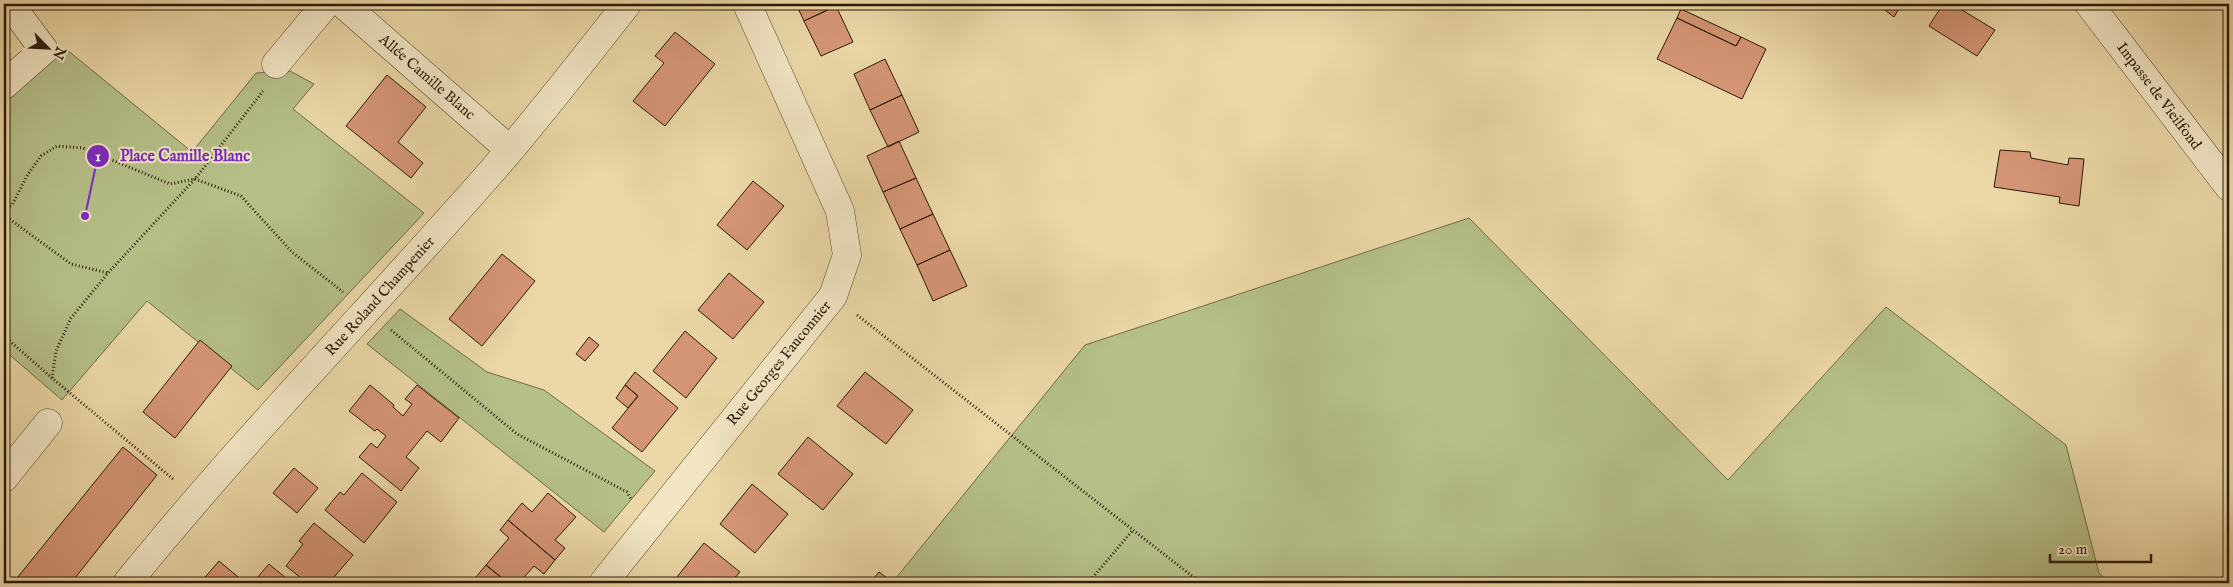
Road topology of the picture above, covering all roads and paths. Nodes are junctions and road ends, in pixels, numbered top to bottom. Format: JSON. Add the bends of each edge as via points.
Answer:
{"nodes":[{"id":1,"x":326,"y":4,"type":"edge"},
{"id":2,"x":343,"y":4,"type":"edge"},
{"id":3,"x":628,"y":4,"type":"edge"},
{"id":4,"x":747,"y":4,"type":"edge"},
{"id":5,"x":2089,"y":4,"type":"edge"},
{"id":6,"x":18,"y":15,"type":"edge"},
{"id":7,"x":276,"y":64,"type":"joint"},
{"id":8,"x":4,"y":85,"type":"edge"},
{"id":9,"x":510,"y":150,"type":"junction"},
{"id":10,"x":195,"y":180,"type":"junction"},
{"id":11,"x":2229,"y":187,"type":"edge"},
{"id":12,"x":4,"y":210,"type":"edge"},
{"id":13,"x":4,"y":215,"type":"edge"},
{"id":14,"x":108,"y":273,"type":"junction"},
{"id":15,"x":833,"y":296,"type":"junction"},
{"id":16,"x":368,"y":311,"type":"junction"},
{"id":17,"x":4,"y":336,"type":"edge"},
{"id":18,"x":52,"y":378,"type":"junction"},
{"id":19,"x":48,"y":423,"type":"dead end"},
{"id":20,"x":4,"y":478,"type":"edge"},
{"id":21,"x":190,"y":505,"type":"junction"},
{"id":22,"x":647,"y":528,"type":"junction"},
{"id":23,"x":1133,"y":530,"type":"junction"},
{"id":24,"x":127,"y":583,"type":"edge"},
{"id":25,"x":603,"y":583,"type":"edge"},
{"id":26,"x":1088,"y":583,"type":"edge"},
{"id":27,"x":1202,"y":583,"type":"edge"}],
"edges":[{"from":1,"to":7,"type":"street"},
{"from":2,"to":9,"type":"street","name":"Allée Camille Blanc"},
{"from":3,"to":9,"type":"street","name":"Rue Roland Champenier"},
{"from":4,"to":15,"type":"street","name":"Rue Georges Fauconnier","via":[[840,211],[847,255]]},
{"from":5,"to":11,"type":"street","name":"Impasse de Vieilfond"},
{"from":6,"to":8,"type":"street","via":[[44,50]]},
{"from":7,"to":10,"type":"path","via":[[273,77]]},
{"from":9,"to":16,"type":"street","name":"Rue Roland Champenier"},
{"from":10,"to":12,"type":"path","via":[[170,184],[83,148],[57,146],[41,156],[12,205]]},
{"from":10,"to":14,"type":"path"},
{"from":10,"to":16,"type":"path","via":[[241,196],[292,252]]},
{"from":13,"to":14,"type":"path","via":[[72,264]]},
{"from":14,"to":18,"type":"path","via":[[71,318],[56,351]]},
{"from":15,"to":22,"type":"street","name":"Rue Georges Fauconnier"},
{"from":15,"to":23,"type":"path"},
{"from":16,"to":21,"type":"street","name":"Rue Roland Champenier"},
{"from":16,"to":22,"type":"path","via":[[517,434],[627,492]]},
{"from":17,"to":18,"type":"path"},
{"from":18,"to":21,"type":"path","via":[[176,481],[177,493]]},
{"from":19,"to":20,"type":"street"},
{"from":21,"to":24,"type":"street","name":"Rue Roland Champenier"},
{"from":22,"to":25,"type":"street","name":"Rue Georges Fauconnier"},
{"from":23,"to":26,"type":"path"},
{"from":23,"to":27,"type":"path"}]}
